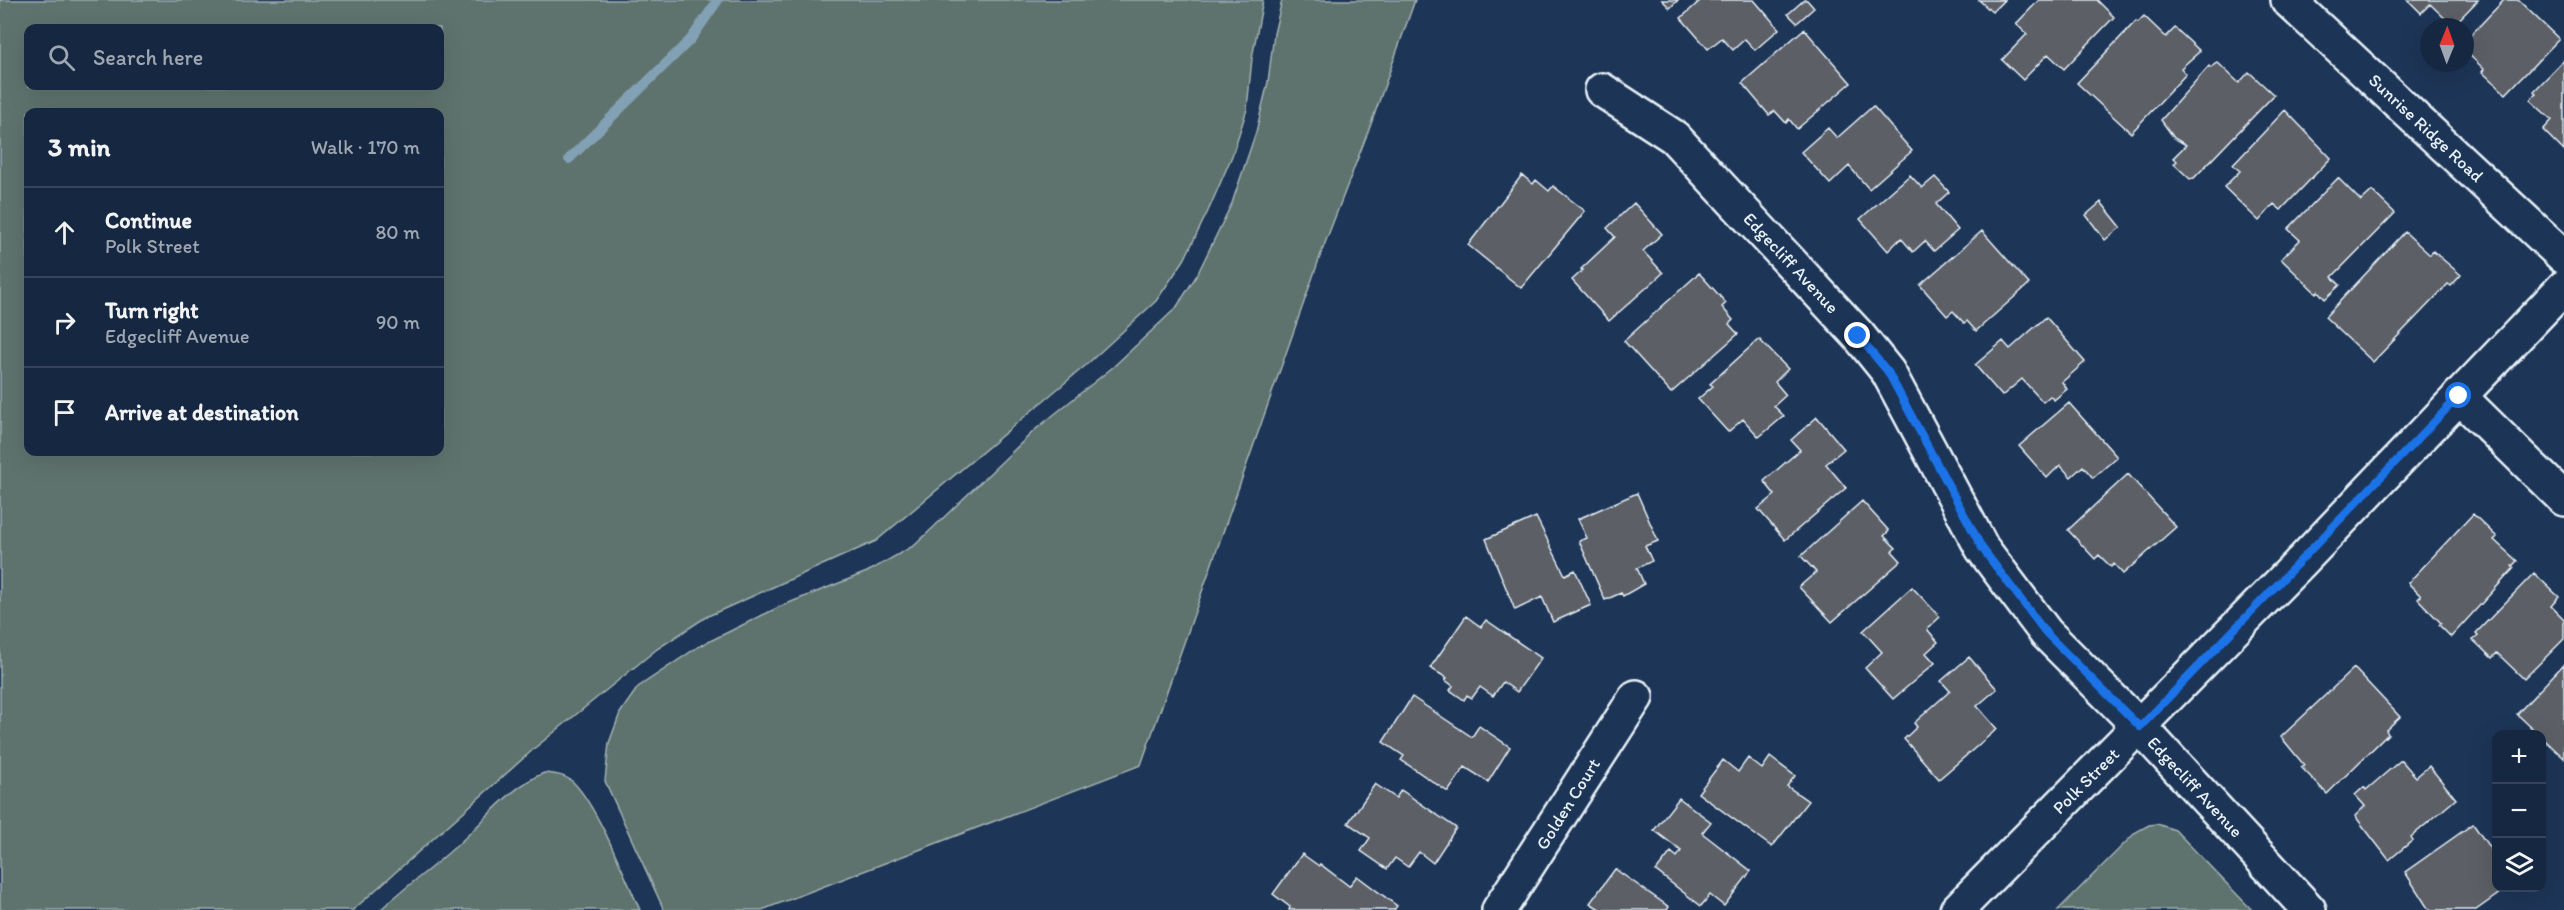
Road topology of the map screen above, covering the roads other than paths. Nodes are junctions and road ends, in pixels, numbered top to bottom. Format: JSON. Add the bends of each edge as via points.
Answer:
{"nodes":[{"id":1,"x":2288,"y":0,"type":"edge"},
{"id":2,"x":1602,"y":90,"type":"dead end"},
{"id":3,"x":2564,"y":257,"type":"edge"},
{"id":4,"x":2564,"y":287,"type":"edge"},
{"id":5,"x":2459,"y":396,"type":"junction"},
{"id":6,"x":2564,"y":499,"type":"edge"},
{"id":7,"x":1636,"y":697,"type":"dead end"},
{"id":8,"x":2140,"y":727,"type":"junction"},
{"id":9,"x":1499,"y":910,"type":"edge"},
{"id":10,"x":1957,"y":910,"type":"edge"},
{"id":11,"x":2309,"y":910,"type":"edge"}],
"edges":[{"from":1,"to":3,"type":"street","name":"Sunrise Ridge Road"},
{"from":2,"to":8,"type":"street","name":"Edgecliff Avenue","via":[[1674,137],[1866,345],[1888,372],[1982,548],[2046,633]]},
{"from":4,"to":5,"type":"street","name":"Polk Street"},
{"from":5,"to":6,"type":"street"},
{"from":5,"to":8,"type":"street","name":"Polk Street"},
{"from":7,"to":9,"type":"street","name":"Golden Court"},
{"from":8,"to":10,"type":"street","name":"Polk Street"},
{"from":8,"to":11,"type":"street","name":"Edgecliff Avenue"}]}
